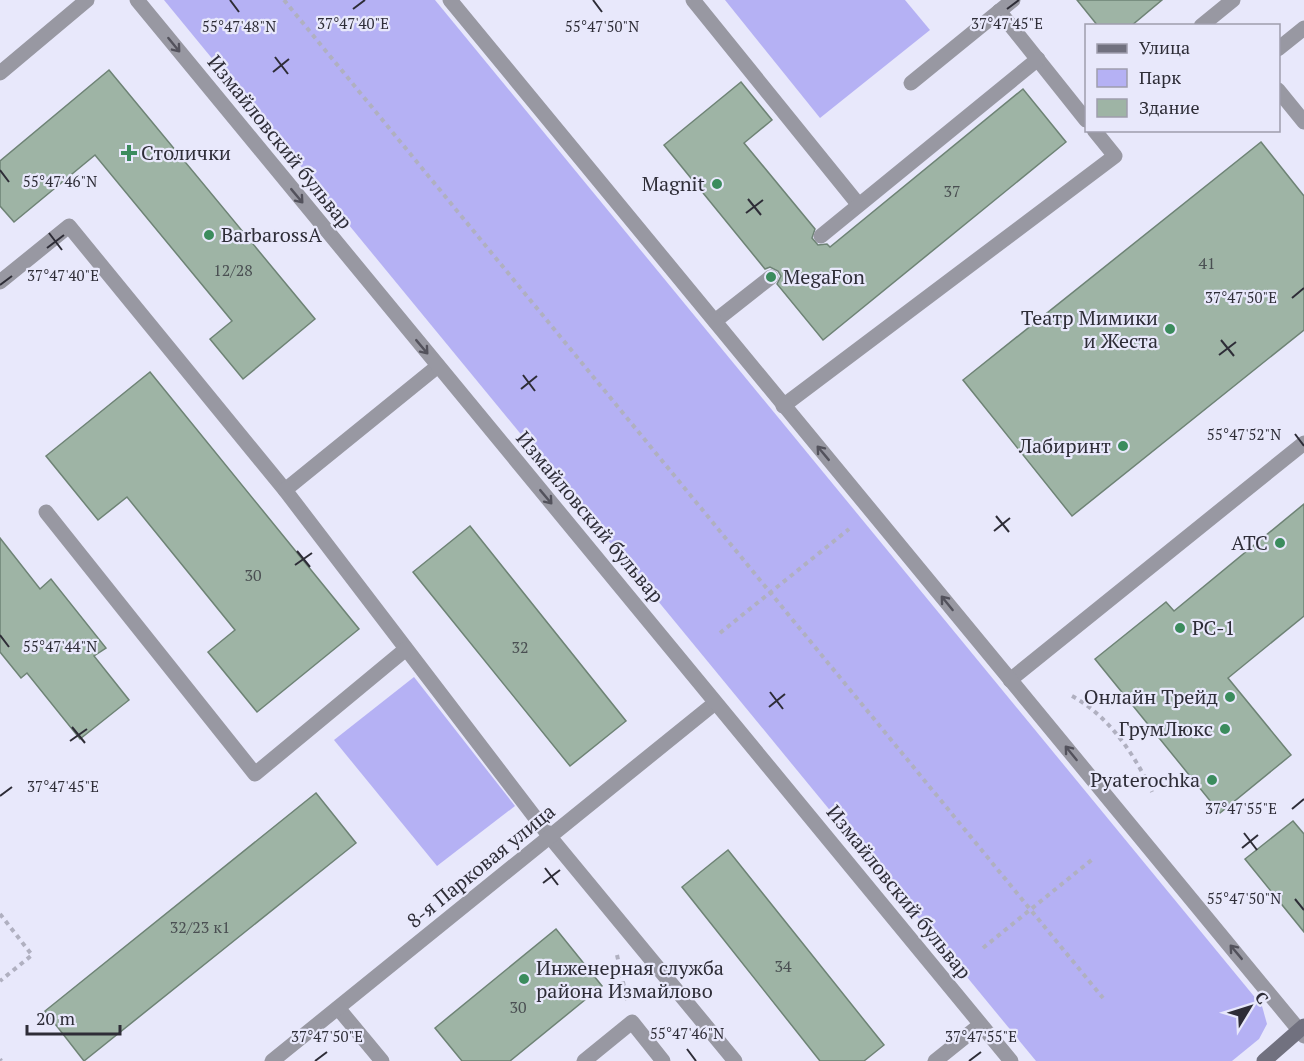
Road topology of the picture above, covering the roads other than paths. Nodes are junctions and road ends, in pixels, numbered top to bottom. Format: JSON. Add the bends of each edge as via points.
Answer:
{"nodes":[{"id":1,"x":87,"y":0,"type":"edge"},
{"id":2,"x":137,"y":0,"type":"edge"},
{"id":3,"x":450,"y":0,"type":"edge"},
{"id":4,"x":693,"y":0,"type":"edge"},
{"id":5,"x":1013,"y":0,"type":"edge"},
{"id":6,"x":1233,"y":0,"type":"edge"},
{"id":7,"x":999,"y":12,"type":"junction"},
{"id":8,"x":1203,"y":24,"type":"edge"},
{"id":9,"x":1304,"y":28,"type":"edge"},
{"id":10,"x":1280,"y":48,"type":"edge"},
{"id":11,"x":1038,"y":59,"type":"junction"},
{"id":12,"x":0,"y":73,"type":"edge"},
{"id":13,"x":911,"y":83,"type":"dead end"},
{"id":14,"x":1280,"y":92,"type":"edge"},
{"id":15,"x":1085,"y":119,"type":"edge"},
{"id":16,"x":1304,"y":122,"type":"edge"},
{"id":17,"x":1096,"y":132,"type":"edge"},
{"id":18,"x":858,"y":204,"type":"junction"},
{"id":19,"x":821,"y":236,"type":"dead end"},
{"id":20,"x":771,"y":277,"type":"dead end"},
{"id":21,"x":0,"y":282,"type":"edge"},
{"id":22,"x":715,"y":321,"type":"junction"},
{"id":23,"x":438,"y":366,"type":"junction"},
{"id":24,"x":783,"y":406,"type":"junction"},
{"id":25,"x":1304,"y":443,"type":"edge"},
{"id":26,"x":285,"y":490,"type":"junction"},
{"id":27,"x":46,"y":512,"type":"dead end"},
{"id":28,"x":406,"y":649,"type":"junction"},
{"id":29,"x":1010,"y":680,"type":"junction"},
{"id":30,"x":715,"y":703,"type":"junction"},
{"id":31,"x":550,"y":837,"type":"junction"},
{"id":32,"x":338,"y":1008,"type":"junction"},
{"id":33,"x":981,"y":1025,"type":"junction"},
{"id":34,"x":1302,"y":1031,"type":"edge"},
{"id":35,"x":273,"y":1061,"type":"edge"},
{"id":36,"x":381,"y":1061,"type":"edge"},
{"id":37,"x":584,"y":1061,"type":"edge"},
{"id":38,"x":663,"y":1061,"type":"edge"},
{"id":39,"x":735,"y":1061,"type":"edge"},
{"id":40,"x":935,"y":1061,"type":"edge"},
{"id":41,"x":1011,"y":1061,"type":"edge"},
{"id":42,"x":1264,"y":1061,"type":"edge"}],
"edges":[{"from":1,"to":12,"type":"street"},
{"from":2,"to":23,"type":"street","name":"Измайловский бульвар","one_way":true},
{"from":3,"to":22,"type":"street"},
{"from":4,"to":18,"type":"street"},
{"from":5,"to":7,"type":"street"},
{"from":6,"to":8,"type":"street"},
{"from":7,"to":11,"type":"street"},
{"from":7,"to":13,"type":"street"},
{"from":9,"to":10,"type":"street"},
{"from":11,"to":15,"type":"street"},
{"from":11,"to":18,"type":"street"},
{"from":14,"to":16,"type":"street"},
{"from":17,"to":24,"type":"street","via":[[1115,156]]},
{"from":18,"to":19,"type":"street"},
{"from":20,"to":22,"type":"street"},
{"from":21,"to":26,"type":"street","via":[[69,226]]},
{"from":22,"to":24,"type":"street"},
{"from":23,"to":26,"type":"street"},
{"from":23,"to":30,"type":"street","name":"Измайловский бульвар","one_way":true},
{"from":29,"to":24,"type":"street","one_way":true},
{"from":25,"to":29,"type":"street"},
{"from":26,"to":28,"type":"street"},
{"from":27,"to":28,"type":"street","via":[[255,774]]},
{"from":28,"to":31,"type":"street"},
{"from":34,"to":29,"type":"street","one_way":true},
{"from":30,"to":31,"type":"street","name":"8-я Парковая улица"},
{"from":30,"to":33,"type":"street","name":"Измайловский бульвар"},
{"from":31,"to":32,"type":"street","name":"8-я Парковая улица"},
{"from":31,"to":39,"type":"street"},
{"from":32,"to":35,"type":"street","name":"8-я Парковая улица"},
{"from":32,"to":36,"type":"street"},
{"from":33,"to":40,"type":"street"},
{"from":33,"to":41,"type":"street","name":"Измайловский бульвар"},
{"from":34,"to":42,"type":"main road"},
{"from":37,"to":38,"type":"street","via":[[632,1022]]}]}
